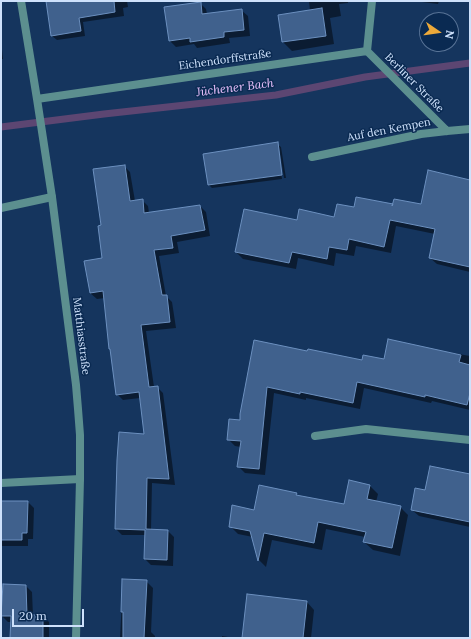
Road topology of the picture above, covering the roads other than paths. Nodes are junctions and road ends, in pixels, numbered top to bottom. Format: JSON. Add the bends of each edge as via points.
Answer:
{"nodes":[{"id":1,"x":21,"y":1,"type":"edge"},
{"id":2,"x":372,"y":1,"type":"edge"},
{"id":3,"x":367,"y":51,"type":"junction"},
{"id":4,"x":37,"y":99,"type":"junction"},
{"id":5,"x":470,"y":129,"type":"edge"},
{"id":6,"x":447,"y":130,"type":"junction"},
{"id":7,"x":312,"y":157,"type":"dead end"},
{"id":8,"x":52,"y":197,"type":"junction"},
{"id":9,"x":1,"y":208,"type":"edge"},
{"id":10,"x":315,"y":436,"type":"dead end"},
{"id":11,"x":470,"y":440,"type":"edge"},
{"id":12,"x":80,"y":479,"type":"junction"},
{"id":13,"x":1,"y":483,"type":"edge"},
{"id":14,"x":76,"y":638,"type":"edge"}],
"edges":[{"from":1,"to":4,"type":"street","name":"Matthiasstraße"},
{"from":2,"to":3,"type":"street"},
{"from":3,"to":4,"type":"street","name":"Eichendorffstraße"},
{"from":3,"to":6,"type":"street","name":"Berliner Straße"},
{"from":4,"to":8,"type":"street","name":"Matthiasstraße"},
{"from":5,"to":6,"type":"street","name":"Auf den Kempen"},
{"from":6,"to":7,"type":"street","name":"Auf den Kempen"},
{"from":8,"to":9,"type":"street"},
{"from":8,"to":12,"type":"street","name":"Matthiasstraße","via":[[76,385]]},
{"from":10,"to":11,"type":"street","via":[[366,429]]},
{"from":12,"to":13,"type":"street"},
{"from":12,"to":14,"type":"street","name":"Matthiasstraße"}]}
